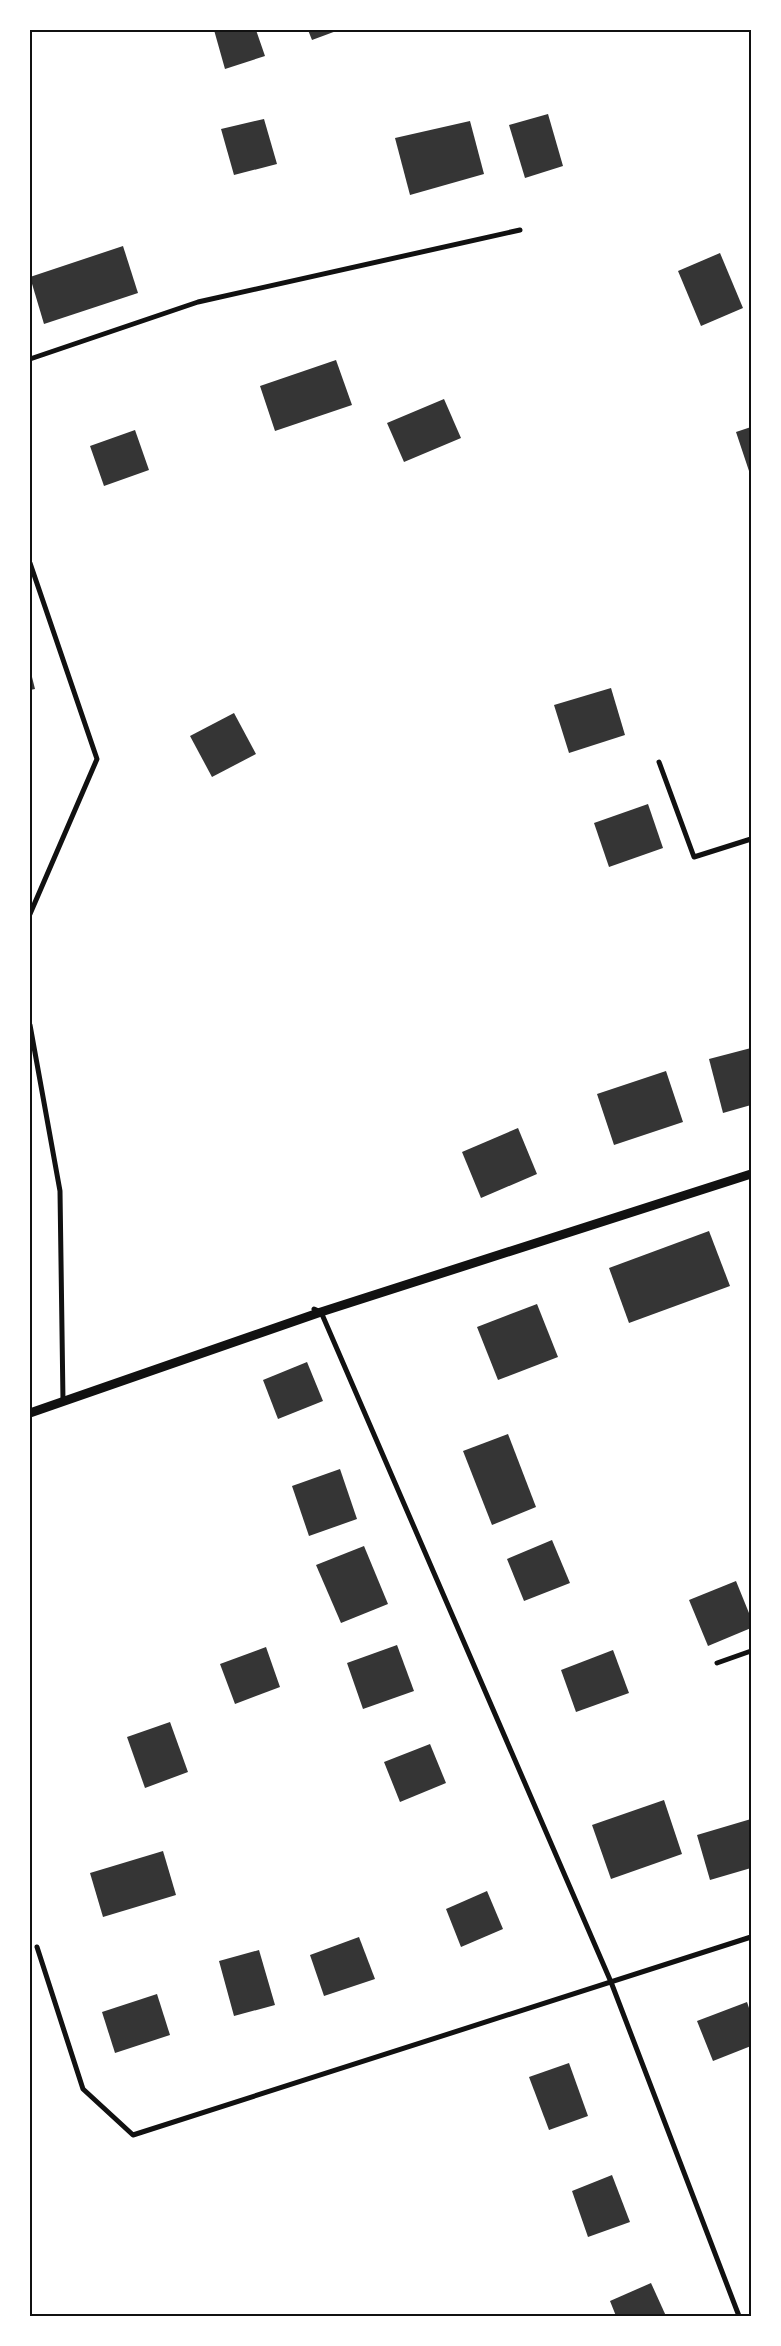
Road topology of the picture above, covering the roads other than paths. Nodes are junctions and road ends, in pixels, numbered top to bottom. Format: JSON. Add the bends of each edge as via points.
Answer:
{"nodes":[{"id":1,"x":520,"y":230,"type":"dead end"},
{"id":2,"x":30,"y":359,"type":"edge"},
{"id":3,"x":30,"y":563,"type":"edge"},
{"id":4,"x":659,"y":762,"type":"dead end"},
{"id":5,"x":751,"y":839,"type":"edge"},
{"id":6,"x":30,"y":914,"type":"edge"},
{"id":7,"x":30,"y":1025,"type":"edge"},
{"id":8,"x":751,"y":1174,"type":"edge"},
{"id":9,"x":318,"y":1310,"type":"junction"},
{"id":10,"x":63,"y":1402,"type":"junction"},
{"id":11,"x":30,"y":1413,"type":"edge"},
{"id":12,"x":751,"y":1651,"type":"edge"},
{"id":13,"x":717,"y":1663,"type":"dead end"},
{"id":14,"x":751,"y":1937,"type":"edge"},
{"id":15,"x":37,"y":1948,"type":"dead end"},
{"id":16,"x":611,"y":1982,"type":"junction"},
{"id":17,"x":739,"y":2316,"type":"edge"}],
"edges":[{"from":1,"to":2,"type":"street","via":[[198,302]]},
{"from":3,"to":6,"type":"street","via":[[97,760]]},
{"from":4,"to":5,"type":"street","via":[[694,857]]},
{"from":7,"to":10,"type":"street","via":[[60,1191]]},
{"from":8,"to":9,"type":"street"},
{"from":9,"to":10,"type":"street"},
{"from":9,"to":16,"type":"street"},
{"from":10,"to":11,"type":"street"},
{"from":12,"to":13,"type":"street"},
{"from":14,"to":16,"type":"street"},
{"from":15,"to":16,"type":"street","via":[[83,2089],[133,2135]]},
{"from":16,"to":17,"type":"street"}]}
